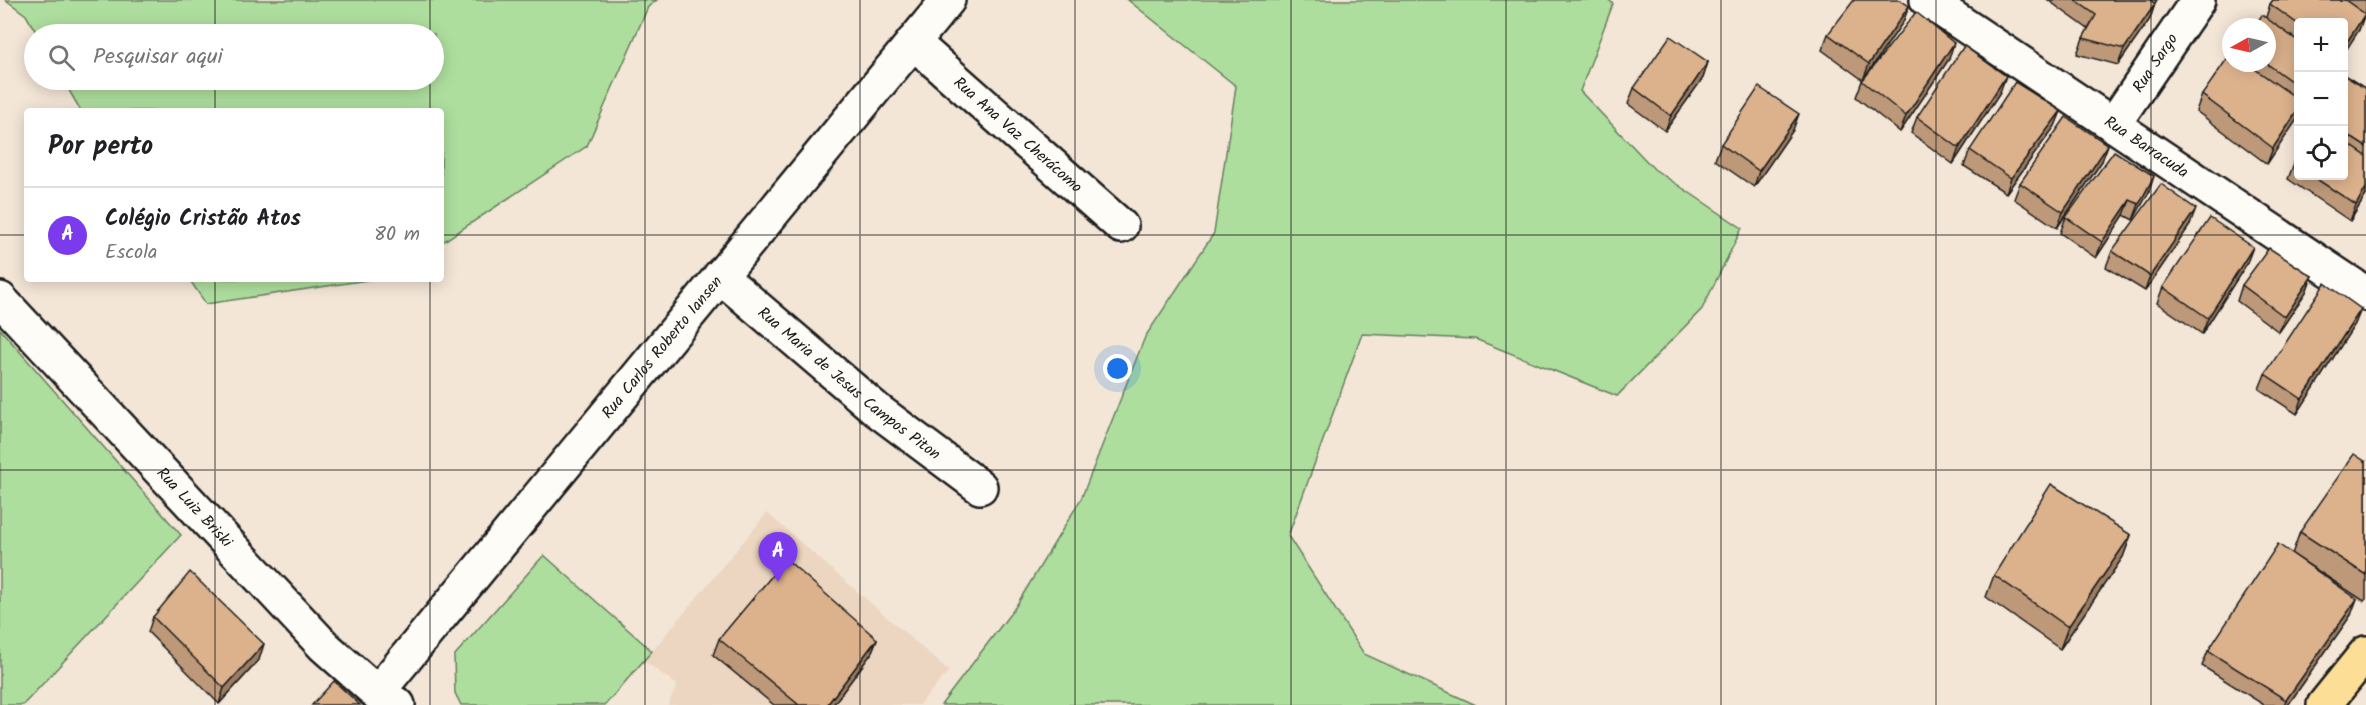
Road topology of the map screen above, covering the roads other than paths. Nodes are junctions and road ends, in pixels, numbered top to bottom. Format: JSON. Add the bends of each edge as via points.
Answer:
{"nodes":[{"id":1,"x":948,"y":0,"type":"edge"},
{"id":2,"x":1927,"y":0,"type":"edge"},
{"id":3,"x":2198,"y":0,"type":"edge"},
{"id":4,"x":913,"y":42,"type":"junction"},
{"id":5,"x":2113,"y":125,"type":"junction"},
{"id":6,"x":1121,"y":226,"type":"dead end"},
{"id":7,"x":720,"y":276,"type":"junction"},
{"id":8,"x":2366,"y":294,"type":"edge"},
{"id":9,"x":0,"y":299,"type":"edge"},
{"id":10,"x":980,"y":487,"type":"dead end"},
{"id":11,"x":2366,"y":653,"type":"edge"},
{"id":12,"x":388,"y":699,"type":"edge"},
{"id":13,"x":2324,"y":705,"type":"edge"}],
"edges":[{"from":1,"to":4,"type":"street","name":"Rua Carlos Roberto Iansen"},
{"from":2,"to":5,"type":"street","name":"Rua Barracuda"},
{"from":3,"to":5,"type":"street","name":"Rua Sargo"},
{"from":4,"to":6,"type":"street","name":"Rua Ana Vaz Cherácomo"},
{"from":4,"to":7,"type":"street","name":"Rua Carlos Roberto Iansen"},
{"from":5,"to":8,"type":"street","name":"Rua Barracuda"},
{"from":7,"to":10,"type":"street","name":"Rua Maria de Jesus Campos Piton","via":[[877,410]]},
{"from":7,"to":12,"type":"street","name":"Rua Carlos Roberto Iansen"},
{"from":9,"to":12,"type":"street","name":"Rua Luiz Briski","via":[[324,646]]},
{"from":11,"to":13,"type":"main road"}]}
